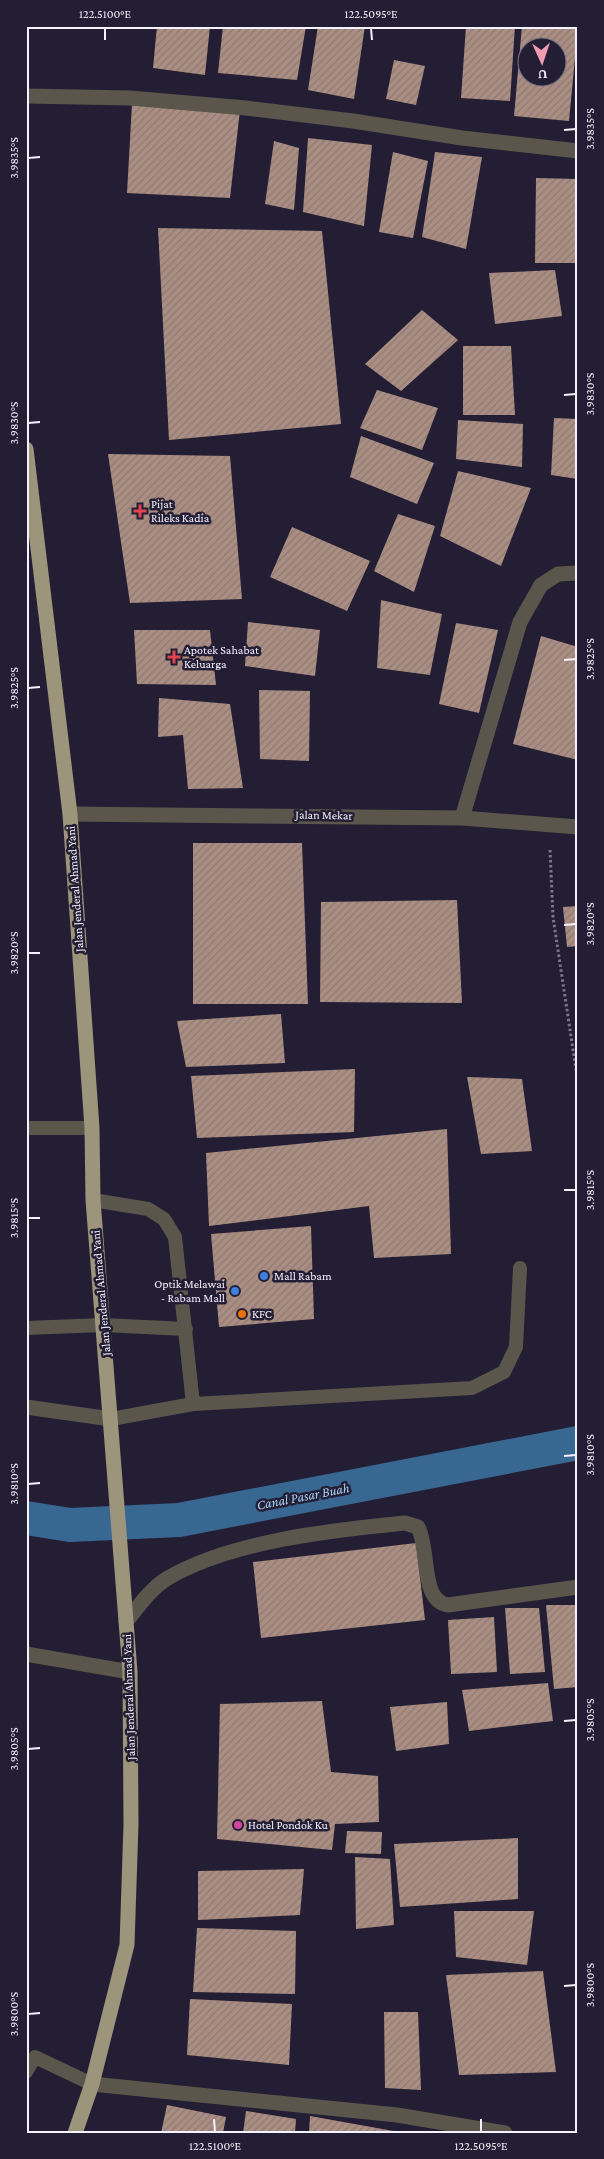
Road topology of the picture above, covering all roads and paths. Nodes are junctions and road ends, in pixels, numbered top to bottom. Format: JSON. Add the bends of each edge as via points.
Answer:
{"nodes":[{"id":1,"x":26,"y":96,"type":"edge"},
{"id":2,"x":578,"y":151,"type":"edge"},
{"id":3,"x":26,"y":449,"type":"edge"},
{"id":4,"x":578,"y":573,"type":"edge"},
{"id":5,"x":70,"y":814,"type":"junction"},
{"id":6,"x":462,"y":818,"type":"junction"},
{"id":7,"x":550,"y":824,"type":"junction"},
{"id":8,"x":578,"y":827,"type":"edge"},
{"id":9,"x":578,"y":1083,"type":"edge"},
{"id":10,"x":26,"y":1128,"type":"edge"},
{"id":11,"x":92,"y":1128,"type":"junction"},
{"id":12,"x":93,"y":1200,"type":"junction"},
{"id":13,"x":520,"y":1268,"type":"dead end"},
{"id":14,"x":103,"y":1325,"type":"junction"},
{"id":15,"x":26,"y":1328,"type":"edge"},
{"id":16,"x":186,"y":1329,"type":"junction"},
{"id":17,"x":193,"y":1404,"type":"junction"},
{"id":18,"x":26,"y":1407,"type":"edge"},
{"id":19,"x":111,"y":1419,"type":"junction"},
{"id":20,"x":578,"y":1588,"type":"edge"},
{"id":21,"x":126,"y":1622,"type":"junction"},
{"id":22,"x":26,"y":1654,"type":"edge"},
{"id":23,"x":130,"y":1672,"type":"junction"},
{"id":24,"x":26,"y":2072,"type":"edge"},
{"id":25,"x":92,"y":2084,"type":"junction"},
{"id":26,"x":75,"y":2133,"type":"edge"},
{"id":27,"x":505,"y":2133,"type":"edge"}],
"edges":[{"from":1,"to":2,"type":"street","via":[[130,98],[246,108]]},
{"from":3,"to":5,"type":"highway","name":"Jalan Jenderal Ahmad Yani"},
{"from":4,"to":6,"type":"street","via":[[558,574],[541,585],[520,622]]},
{"from":5,"to":6,"type":"street","name":"Jalan Mekar"},
{"from":5,"to":11,"type":"highway","name":"Jalan Jenderal Ahmad Yani"},
{"from":6,"to":7,"type":"street","name":"Jalan Mekar"},
{"from":7,"to":8,"type":"street","name":"Jalan Mekar"},
{"from":7,"to":9,"type":"path","via":[[553,917]]},
{"from":10,"to":11,"type":"lane"},
{"from":11,"to":12,"type":"highway","name":"Jalan Jenderal Ahmad Yani"},
{"from":12,"to":14,"type":"highway","name":"Jalan Jenderal Ahmad Yani"},
{"from":12,"to":16,"type":"lane","via":[[148,1210],[164,1219],[175,1237]]},
{"from":13,"to":17,"type":"lane","via":[[516,1347],[504,1372],[472,1388]]},
{"from":14,"to":15,"type":"lane"},
{"from":14,"to":16,"type":"lane"},
{"from":14,"to":19,"type":"highway","name":"Jalan Jenderal Ahmad Yani"},
{"from":16,"to":17,"type":"lane"},
{"from":17,"to":19,"type":"lane"},
{"from":18,"to":19,"type":"street"},
{"from":19,"to":21,"type":"highway","name":"Jalan Jenderal Ahmad Yani"},
{"from":20,"to":21,"type":"street","via":[[440,1604],[432,1597],[423,1538],[418,1527],[405,1523],[249,1547],[207,1561],[167,1578],[144,1599]]},
{"from":21,"to":23,"type":"highway","name":"Jalan Jenderal Ahmad Yani"},
{"from":22,"to":23,"type":"street"},
{"from":23,"to":25,"type":"highway","name":"Jalan Jenderal Ahmad Yani","via":[[131,1824],[127,1945]]},
{"from":24,"to":25,"type":"lane","via":[[35,2057]]},
{"from":25,"to":26,"type":"highway","name":"Jalan Jenderal Ahmad Yani"},
{"from":25,"to":27,"type":"street","via":[[397,2115]]}]}
